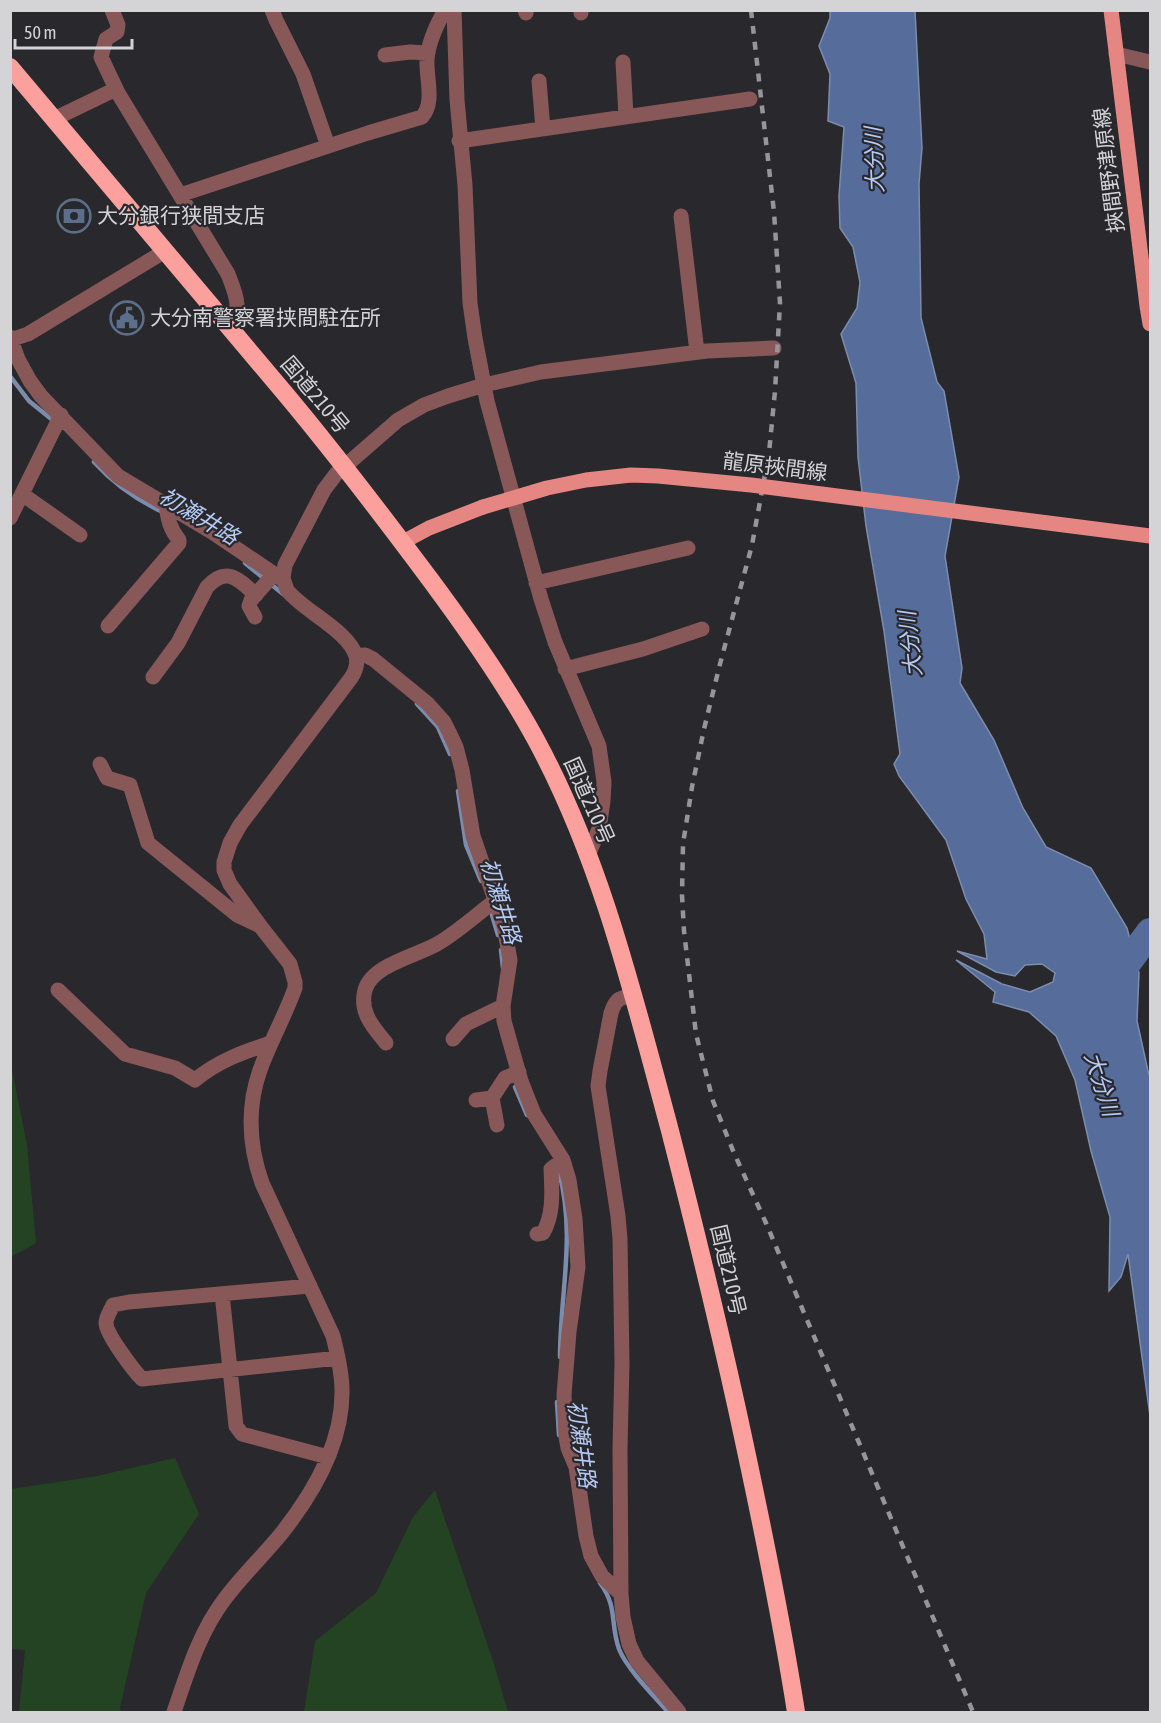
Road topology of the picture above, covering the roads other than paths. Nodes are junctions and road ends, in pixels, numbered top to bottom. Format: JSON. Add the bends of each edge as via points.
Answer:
{"nodes":[{"id":1,"x":112,"y":10,"type":"edge"},
{"id":2,"x":272,"y":10,"type":"edge"},
{"id":3,"x":1111,"y":10,"type":"edge"},
{"id":4,"x":446,"y":11,"type":"edge"},
{"id":5,"x":428,"y":53,"type":"junction"},
{"id":6,"x":1116,"y":54,"type":"junction"},
{"id":7,"x":385,"y":55,"type":"dead end"},
{"id":8,"x":623,"y":62,"type":"dead end"},
{"id":9,"x":1150,"y":62,"type":"edge"},
{"id":10,"x":10,"y":67,"type":"edge"},
{"id":11,"x":539,"y":81,"type":"dead end"},
{"id":12,"x":116,"y":89,"type":"junction"},
{"id":13,"x":750,"y":99,"type":"dead end"},
{"id":14,"x":626,"y":116,"type":"junction"},
{"id":15,"x":54,"y":119,"type":"junction"},
{"id":16,"x":543,"y":129,"type":"junction"},
{"id":17,"x":459,"y":141,"type":"junction"},
{"id":18,"x":328,"y":146,"type":"junction"},
{"id":19,"x":180,"y":195,"type":"junction"},
{"id":20,"x":681,"y":216,"type":"dead end"},
{"id":21,"x":165,"y":251,"type":"junction"},
{"id":22,"x":1146,"y":269,"type":"edge"},
{"id":23,"x":1150,"y":324,"type":"edge"},
{"id":24,"x":228,"y":326,"type":"junction"},
{"id":25,"x":11,"y":339,"type":"edge"},
{"id":26,"x":774,"y":348,"type":"dead end"},
{"id":27,"x":697,"y":352,"type":"junction"},
{"id":28,"x":484,"y":385,"type":"junction"},
{"id":29,"x":61,"y":415,"type":"junction"},
{"id":30,"x":344,"y":466,"type":"junction"},
{"id":31,"x":22,"y":494,"type":"junction"},
{"id":32,"x":166,"y":505,"type":"junction"},
{"id":33,"x":10,"y":518,"type":"edge"},
{"id":34,"x":81,"y":535,"type":"dead end"},
{"id":35,"x":1150,"y":536,"type":"edge"},
{"id":36,"x":403,"y":542,"type":"junction"},
{"id":37,"x":688,"y":548,"type":"dead end"},
{"id":38,"x":279,"y":577,"type":"junction"},
{"id":39,"x":536,"y":583,"type":"junction"},
{"id":40,"x":256,"y":595,"type":"junction"},
{"id":41,"x":255,"y":616,"type":"dead end"},
{"id":42,"x":108,"y":626,"type":"dead end"},
{"id":43,"x":702,"y":629,"type":"dead end"},
{"id":44,"x":356,"y":656,"type":"junction"},
{"id":45,"x":566,"y":669,"type":"junction"},
{"id":46,"x":153,"y":677,"type":"dead end"},
{"id":47,"x":100,"y":764,"type":"dead end"},
{"id":48,"x":589,"y":854,"type":"junction"},
{"id":49,"x":496,"y":900,"type":"junction"},
{"id":50,"x":261,"y":927,"type":"junction"},
{"id":51,"x":57,"y":990,"type":"dead end"},
{"id":52,"x":634,"y":995,"type":"junction"},
{"id":53,"x":503,"y":1006,"type":"junction"},
{"id":54,"x":453,"y":1039,"type":"dead end"},
{"id":55,"x":271,"y":1043,"type":"junction"},
{"id":56,"x":386,"y":1043,"type":"dead end"},
{"id":57,"x":519,"y":1072,"type":"junction"},
{"id":58,"x":492,"y":1098,"type":"junction"},
{"id":59,"x":476,"y":1100,"type":"dead end"},
{"id":60,"x":497,"y":1125,"type":"dead end"},
{"id":61,"x":563,"y":1160,"type":"junction"},
{"id":62,"x":537,"y":1234,"type":"dead end"},
{"id":63,"x":310,"y":1286,"type":"junction"},
{"id":64,"x":222,"y":1294,"type":"junction"},
{"id":65,"x":338,"y":1358,"type":"junction"},
{"id":66,"x":230,"y":1370,"type":"junction"},
{"id":67,"x":328,"y":1456,"type":"junction"},
{"id":68,"x":621,"y":1594,"type":"junction"},
{"id":69,"x":174,"y":1713,"type":"edge"},
{"id":70,"x":679,"y":1713,"type":"edge"},
{"id":71,"x":796,"y":1713,"type":"edge"}],
"edges":[{"from":1,"to":12,"type":"street","via":[[117,32],[106,39],[101,57]]},
{"from":2,"to":18,"type":"street","via":[[303,74]]},
{"from":3,"to":6,"type":"main road","name":"挾間野津原線"},
{"from":4,"to":5,"type":"street"},
{"from":4,"to":17,"type":"street","via":[[454,40]]},
{"from":5,"to":7,"type":"street"},
{"from":5,"to":18,"type":"street","via":[[428,99],[423,115]]},
{"from":6,"to":9,"type":"street"},
{"from":6,"to":22,"type":"main road","name":"挾間野津原線"},
{"from":8,"to":14,"type":"street"},
{"from":10,"to":15,"type":"highway","name":"国道210号"},
{"from":11,"to":16,"type":"street"},
{"from":12,"to":15,"type":"street"},
{"from":12,"to":19,"type":"street"},
{"from":13,"to":14,"type":"street"},
{"from":14,"to":16,"type":"street"},
{"from":15,"to":21,"type":"highway","name":"国道210号"},
{"from":16,"to":17,"type":"street"},
{"from":17,"to":28,"type":"street","via":[[471,311]]},
{"from":18,"to":19,"type":"street"},
{"from":19,"to":24,"type":"street","via":[[231,282],[237,305],[236,316]]},
{"from":20,"to":27,"type":"street"},
{"from":21,"to":24,"type":"highway","name":"国道210号"},
{"from":21,"to":25,"type":"street","via":[[28,334]]},
{"from":22,"to":23,"type":"main road","name":"挾間野津原線"},
{"from":24,"to":30,"type":"highway","name":"国道210号"},
{"from":25,"to":29,"type":"street","via":[[30,381]]},
{"from":26,"to":27,"type":"street"},
{"from":27,"to":28,"type":"street","via":[[541,372]]},
{"from":28,"to":30,"type":"street","via":[[416,409]]},
{"from":28,"to":39,"type":"street"},
{"from":29,"to":31,"type":"street"},
{"from":29,"to":32,"type":"street","via":[[118,476]]},
{"from":30,"to":36,"type":"highway","name":"国道210号"},
{"from":30,"to":38,"type":"street","via":[[324,490]]},
{"from":31,"to":33,"type":"street"},
{"from":31,"to":34,"type":"street"},
{"from":32,"to":38,"type":"street"},
{"from":32,"to":42,"type":"street","via":[[168,523],[179,543]]},
{"from":35,"to":36,"type":"main road","name":"龍原挾間線","bridge":true,"via":[[751,485],[616,476],[547,488],[483,507]]},
{"from":36,"to":48,"type":"highway","name":"国道210号","via":[[523,716],[550,765]]},
{"from":37,"to":39,"type":"street"},
{"from":38,"to":40,"type":"street"},
{"from":38,"to":44,"type":"street","via":[[290,594],[340,635]]},
{"from":39,"to":45,"type":"street"},
{"from":40,"to":41,"type":"street","via":[[249,606]]},
{"from":40,"to":46,"type":"street","via":[[231,576],[213,580]]},
{"from":43,"to":45,"type":"street"},
{"from":44,"to":49,"type":"street","via":[[373,659],[444,722],[459,759],[473,837]]},
{"from":44,"to":50,"type":"street","via":[[351,678],[240,825],[226,853],[226,876]]},
{"from":45,"to":48,"type":"street","via":[[597,741],[603,775],[601,821]]},
{"from":47,"to":50,"type":"street","via":[[106,778],[130,785],[148,843],[237,915]]},
{"from":48,"to":52,"type":"highway","name":"国道210号"},
{"from":49,"to":53,"type":"street","via":[[510,960]]},
{"from":49,"to":56,"type":"street","via":[[440,943],[381,970],[369,980],[363,995],[364,1007]]},
{"from":50,"to":55,"type":"street","via":[[290,964],[295,982]]},
{"from":51,"to":55,"type":"street","via":[[125,1054],[175,1068],[195,1080],[210,1068]]},
{"from":52,"to":68,"type":"street","via":[[617,1000],[611,1013],[598,1086],[620,1239]]},
{"from":52,"to":71,"type":"highway","name":"国道210号","via":[[714,1305],[773,1579]]},
{"from":53,"to":54,"type":"street","via":[[466,1024]]},
{"from":53,"to":57,"type":"street"},
{"from":55,"to":63,"type":"street","via":[[252,1103],[254,1156],[265,1190]]},
{"from":57,"to":58,"type":"street","via":[[505,1078]]},
{"from":57,"to":61,"type":"street","via":[[539,1123]]},
{"from":58,"to":59,"type":"street"},
{"from":58,"to":60,"type":"street"},
{"from":61,"to":62,"type":"street","via":[[551,1169],[550,1222],[543,1233]]},
{"from":61,"to":68,"type":"street","via":[[578,1252],[568,1332],[566,1437],[576,1467],[591,1556],[602,1576]]},
{"from":63,"to":64,"type":"street"},
{"from":63,"to":65,"type":"street","via":[[333,1336]]},
{"from":64,"to":66,"type":"street"},
{"from":64,"to":66,"type":"street","via":[[113,1305],[106,1322],[108,1331],[142,1379]]},
{"from":65,"to":66,"type":"street"},
{"from":65,"to":67,"type":"street","via":[[342,1391],[338,1430]]},
{"from":66,"to":67,"type":"street","via":[[236,1426],[242,1434]]},
{"from":67,"to":69,"type":"street","via":[[319,1478],[282,1532],[224,1600],[205,1630]]},
{"from":68,"to":70,"type":"street","via":[[632,1653]]}]}
